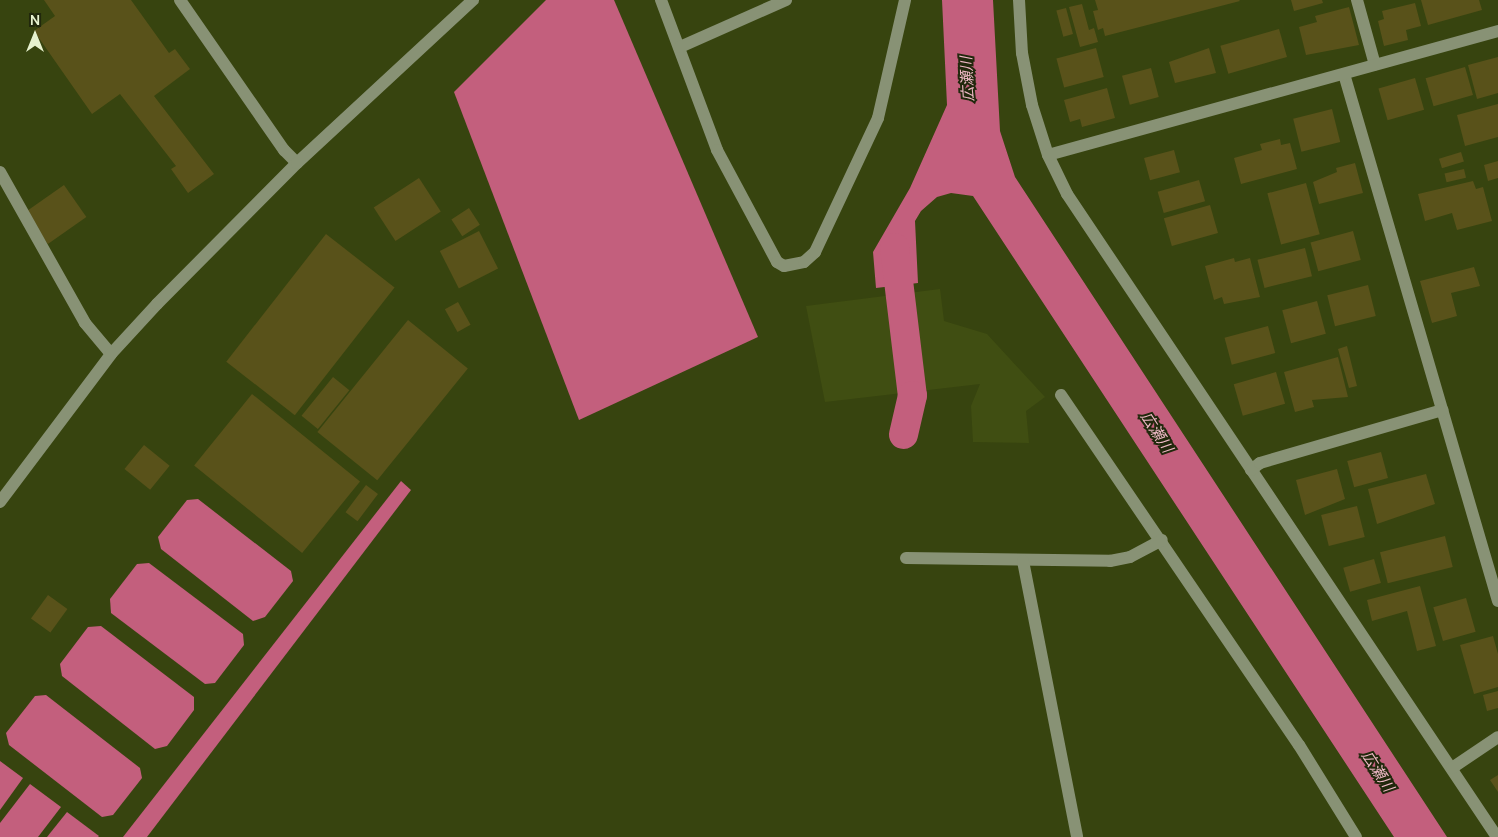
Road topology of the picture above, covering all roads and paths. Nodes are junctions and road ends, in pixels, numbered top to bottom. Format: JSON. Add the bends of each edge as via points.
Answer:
{"nodes":[{"id":1,"x":180,"y":0,"type":"edge"},
{"id":2,"x":473,"y":0,"type":"edge"},
{"id":3,"x":661,"y":0,"type":"edge"},
{"id":4,"x":786,"y":0,"type":"edge"},
{"id":5,"x":905,"y":0,"type":"edge"},
{"id":6,"x":1019,"y":0,"type":"edge"},
{"id":7,"x":1357,"y":0,"type":"edge"},
{"id":8,"x":1498,"y":32,"type":"edge"},
{"id":9,"x":680,"y":48,"type":"junction"},
{"id":10,"x":1375,"y":66,"type":"junction"},
{"id":11,"x":1344,"y":74,"type":"junction"},
{"id":12,"x":1048,"y":155,"type":"junction"},
{"id":13,"x":297,"y":163,"type":"junction"},
{"id":14,"x":0,"y":172,"type":"edge"},
{"id":15,"x":111,"y":354,"type":"junction"},
{"id":16,"x":1061,"y":394,"type":"dead end"},
{"id":17,"x":1442,"y":410,"type":"junction"},
{"id":18,"x":1251,"y":470,"type":"junction"},
{"id":19,"x":0,"y":502,"type":"edge"},
{"id":20,"x":1162,"y":540,"type":"junction"},
{"id":21,"x":906,"y":558,"type":"dead end"},
{"id":22,"x":1023,"y":561,"type":"junction"},
{"id":23,"x":1498,"y":601,"type":"edge"},
{"id":24,"x":1498,"y":737,"type":"edge"},
{"id":25,"x":1452,"y":768,"type":"junction"},
{"id":26,"x":1077,"y":837,"type":"edge"},
{"id":27,"x":1356,"y":837,"type":"edge"},
{"id":28,"x":1498,"y":837,"type":"edge"}],
"edges":[{"from":1,"to":13,"type":"street","via":[[284,150]]},
{"from":2,"to":13,"type":"street"},
{"from":3,"to":9,"type":"street"},
{"from":4,"to":9,"type":"street"},
{"from":5,"to":9,"type":"street","via":[[878,118],[815,252],[804,262],[784,266],[777,262],[717,150]]},
{"from":6,"to":12,"type":"street","via":[[1027,86]]},
{"from":7,"to":10,"type":"street"},
{"from":8,"to":10,"type":"street"},
{"from":10,"to":11,"type":"street"},
{"from":11,"to":12,"type":"street"},
{"from":11,"to":17,"type":"street"},
{"from":12,"to":18,"type":"street","via":[[1067,194]]},
{"from":13,"to":15,"type":"street"},
{"from":14,"to":15,"type":"street","via":[[85,323]]},
{"from":15,"to":19,"type":"street"},
{"from":16,"to":20,"type":"street"},
{"from":17,"to":18,"type":"street","via":[[1260,463]]},
{"from":17,"to":23,"type":"street"},
{"from":18,"to":25,"type":"street"},
{"from":20,"to":22,"type":"street","via":[[1130,557],[1110,561]]},
{"from":20,"to":27,"type":"street"},
{"from":21,"to":22,"type":"street"},
{"from":22,"to":26,"type":"street"},
{"from":24,"to":25,"type":"street"},
{"from":25,"to":28,"type":"street"}]}
